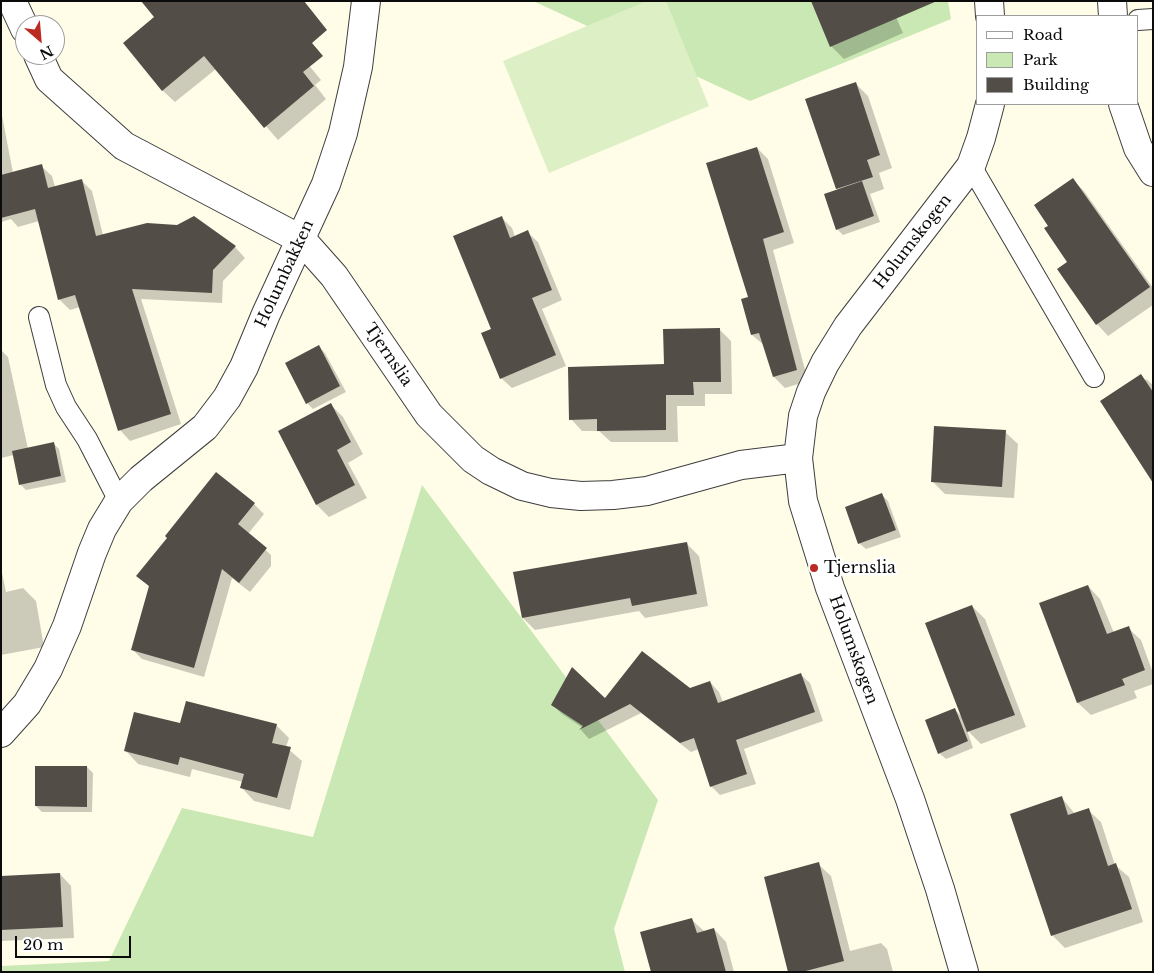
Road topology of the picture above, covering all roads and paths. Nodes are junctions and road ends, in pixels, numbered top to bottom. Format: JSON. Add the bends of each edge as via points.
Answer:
{"nodes":[{"id":1,"x":12,"y":1,"type":"edge"},
{"id":2,"x":366,"y":1,"type":"edge"},
{"id":3,"x":989,"y":1,"type":"edge"},
{"id":4,"x":1112,"y":1,"type":"edge"},
{"id":5,"x":18,"y":15,"type":"edge"},
{"id":6,"x":990,"y":15,"type":"edge"},
{"id":7,"x":1113,"y":15,"type":"edge"},
{"id":8,"x":1153,"y":19,"type":"edge"},
{"id":9,"x":1139,"y":20,"type":"edge"},
{"id":10,"x":43,"y":65,"type":"edge"},
{"id":11,"x":990,"y":105,"type":"edge"},
{"id":12,"x":1123,"y":105,"type":"edge"},
{"id":13,"x":971,"y":166,"type":"junction"},
{"id":14,"x":1153,"y":172,"type":"edge"},
{"id":15,"x":302,"y":240,"type":"junction"},
{"id":16,"x":39,"y":317,"type":"dead end"},
{"id":17,"x":1094,"y":377,"type":"dead end"},
{"id":18,"x":798,"y":458,"type":"junction"},
{"id":19,"x":119,"y":501,"type":"junction"},
{"id":20,"x":1,"y":733,"type":"edge"},
{"id":21,"x":964,"y":972,"type":"edge"}],
"edges":[{"from":1,"to":5,"type":"street"},
{"from":2,"to":15,"type":"street","name":"Holumbakken","via":[[358,67],[342,133],[326,184]]},
{"from":3,"to":6,"type":"street"},
{"from":4,"to":7,"type":"street"},
{"from":8,"to":9,"type":"lane"},
{"from":10,"to":15,"type":"street","name":"Tjernslia","via":[[49,78],[124,146]]},
{"from":11,"to":13,"type":"street","name":"Holumskogen"},
{"from":12,"to":14,"type":"street","via":[[1130,128]]},
{"from":13,"to":17,"type":"lane"},
{"from":13,"to":18,"type":"street","name":"Holumskogen","via":[[848,326],[825,363],[803,416]]},
{"from":15,"to":18,"type":"street","name":"Tjernslia","via":[[334,276],[428,415],[473,459],[522,486],[581,496],[613,495],[647,491],[741,465]]},
{"from":15,"to":19,"type":"street","name":"Holumbakken","via":[[227,398],[205,427]]},
{"from":16,"to":19,"type":"lane","via":[[56,385],[66,408],[87,439]]},
{"from":18,"to":21,"type":"street","name":"Holumskogen","via":[[804,501],[830,588],[910,799]]},
{"from":19,"to":20,"type":"street","name":"Holumbakken","via":[[102,529],[48,669],[27,704]]}]}
